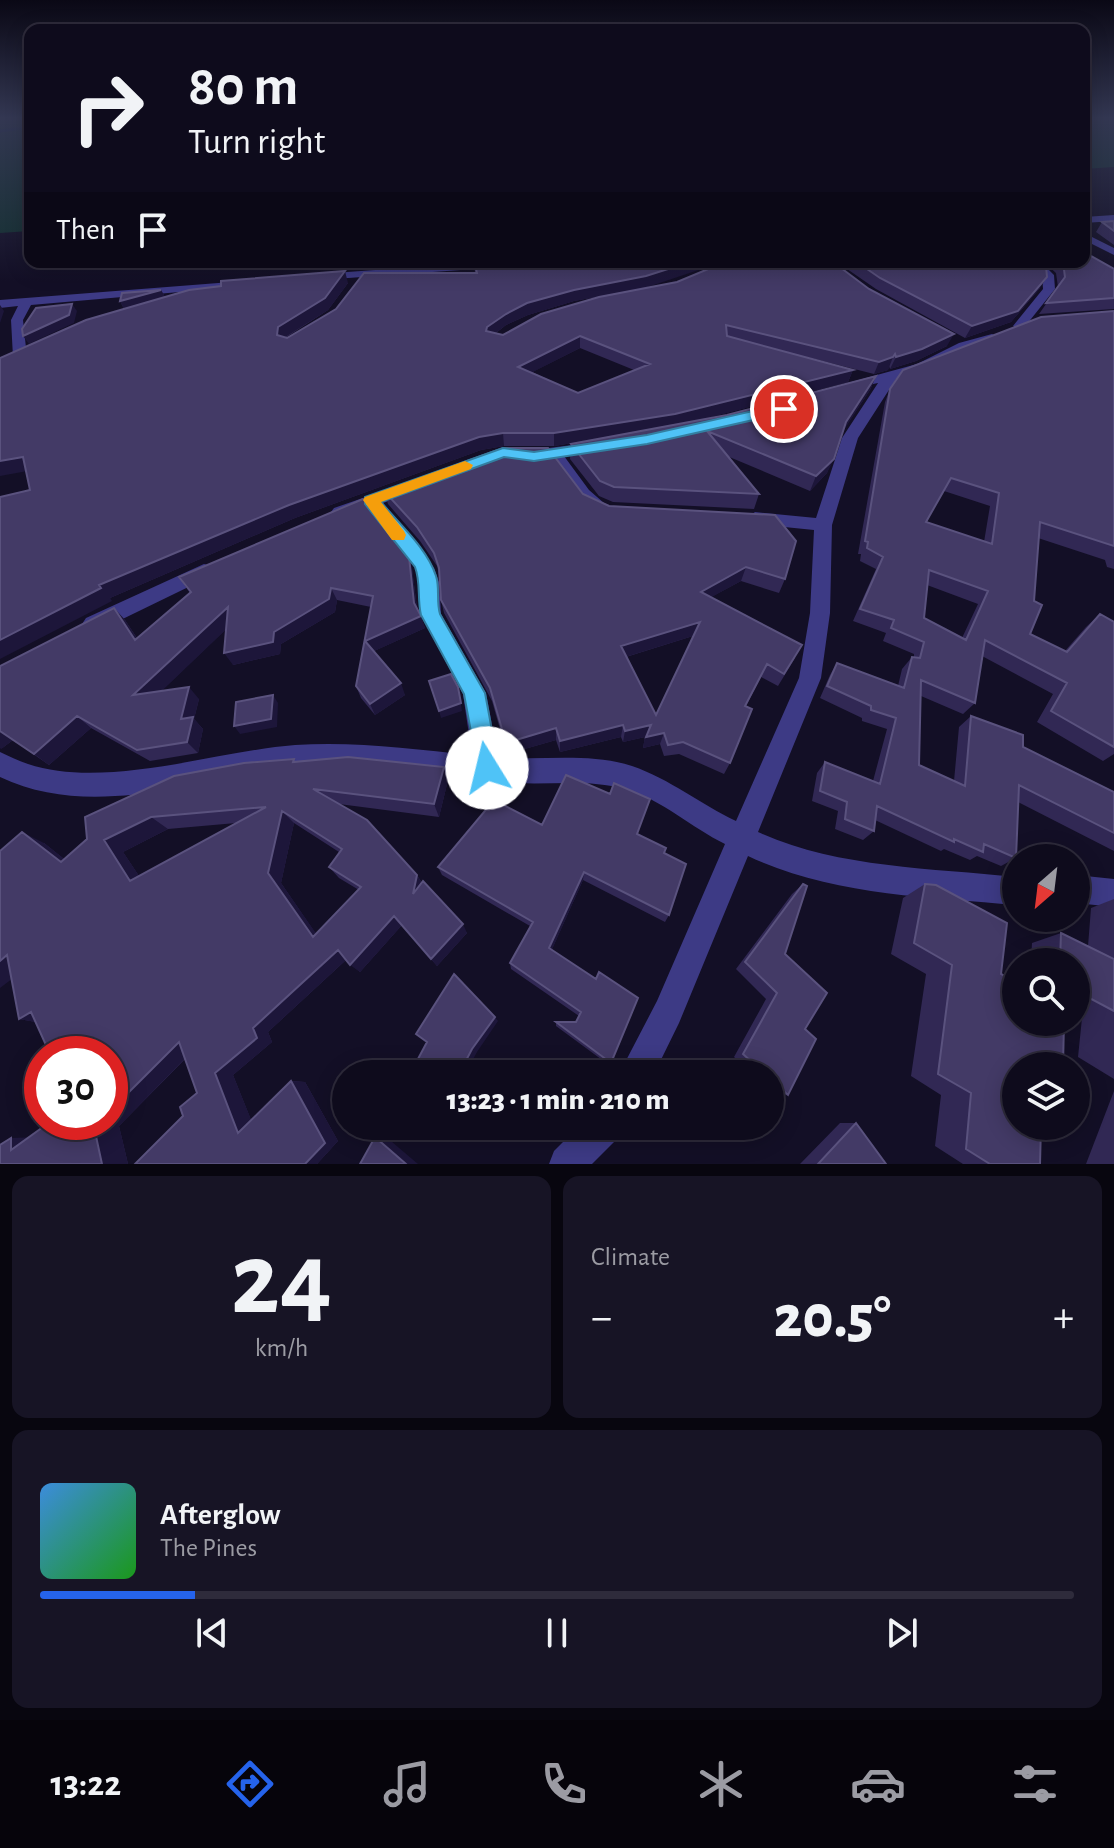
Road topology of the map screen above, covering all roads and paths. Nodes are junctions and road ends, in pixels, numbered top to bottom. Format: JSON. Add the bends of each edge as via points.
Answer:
{"nodes":[{"id":1,"x":1114,"y":218,"type":"edge"},
{"id":2,"x":1090,"y":220,"type":"edge"},
{"id":3,"x":1090,"y":239,"type":"edge"},
{"id":4,"x":1114,"y":252,"type":"edge"},
{"id":5,"x":440,"y":268,"type":"edge"},
{"id":6,"x":1041,"y":268,"type":"edge"},
{"id":7,"x":365,"y":273,"type":"junction"},
{"id":8,"x":307,"y":278,"type":"edge"},
{"id":9,"x":264,"y":282,"type":"edge"},
{"id":10,"x":221,"y":286,"type":"junction"},
{"id":11,"x":356,"y":286,"type":"edge"},
{"id":12,"x":27,"y":301,"type":"junction"},
{"id":13,"x":0,"y":304,"type":"edge"},
{"id":14,"x":166,"y":304,"type":"edge"},
{"id":15,"x":1045,"y":319,"type":"edge"},
{"id":16,"x":1019,"y":326,"type":"junction"},
{"id":17,"x":21,"y":356,"type":"edge"},
{"id":18,"x":844,"y":373,"type":"edge"},
{"id":19,"x":881,"y":379,"type":"junction"},
{"id":20,"x":829,"y":393,"type":"edge"},
{"id":21,"x":620,"y":443,"type":"edge"},
{"id":22,"x":503,"y":452,"type":"edge"},
{"id":23,"x":554,"y":454,"type":"junction"},
{"id":24,"x":434,"y":478,"type":"edge"},
{"id":25,"x":371,"y":500,"type":"junction"},
{"id":26,"x":618,"y":512,"type":"edge"},
{"id":27,"x":733,"y":517,"type":"edge"},
{"id":28,"x":317,"y":521,"type":"edge"},
{"id":29,"x":823,"y":525,"type":"junction"},
{"id":30,"x":221,"y":563,"type":"edge"},
{"id":31,"x":77,"y":632,"type":"edge"},
{"id":32,"x":0,"y":764,"type":"edge"},
{"id":33,"x":487,"y":768,"type":"junction"},
{"id":34,"x":744,"y":839,"type":"junction"},
{"id":35,"x":1002,"y":890,"type":"edge"},
{"id":36,"x":1090,"y":890,"type":"edge"},
{"id":37,"x":1114,"y":893,"type":"edge"},
{"id":38,"x":643,"y":1060,"type":"edge"},
{"id":39,"x":590,"y":1140,"type":"edge"},
{"id":40,"x":567,"y":1164,"type":"edge"}],
"edges":[{"from":1,"to":2,"type":"street"},
{"from":3,"to":4,"type":"street"},
{"from":5,"to":7,"type":"street"},
{"from":6,"to":16,"type":"street","via":[[1048,275],[1049,289]]},
{"from":7,"to":8,"type":"street"},
{"from":7,"to":11,"type":"street"},
{"from":9,"to":10,"type":"street"},
{"from":10,"to":12,"type":"street"},
{"from":10,"to":14,"type":"street"},
{"from":12,"to":13,"type":"street"},
{"from":12,"to":17,"type":"street","via":[[17,320]]},
{"from":15,"to":16,"type":"street"},
{"from":16,"to":19,"type":"street","via":[[958,343],[922,367]]},
{"from":18,"to":19,"type":"street"},
{"from":19,"to":20,"type":"street"},
{"from":19,"to":29,"type":"street","via":[[850,438]]},
{"from":21,"to":23,"type":"street"},
{"from":22,"to":23,"type":"street"},
{"from":23,"to":26,"type":"street","via":[[596,507]]},
{"from":24,"to":25,"type":"street"},
{"from":25,"to":28,"type":"street"},
{"from":25,"to":33,"type":"street","via":[[422,564],[431,615],[474,693]]},
{"from":27,"to":29,"type":"street"},
{"from":29,"to":34,"type":"street","via":[[820,613],[810,678]]},
{"from":30,"to":31,"type":"street"},
{"from":32,"to":33,"type":"street","via":[[28,777],[76,784],[139,782],[293,757],[353,755]]},
{"from":33,"to":34,"type":"street","via":[[599,771],[631,778]]},
{"from":34,"to":35,"type":"street","via":[[812,865]]},
{"from":34,"to":38,"type":"street"},
{"from":36,"to":37,"type":"street"},
{"from":39,"to":40,"type":"street"}]}
